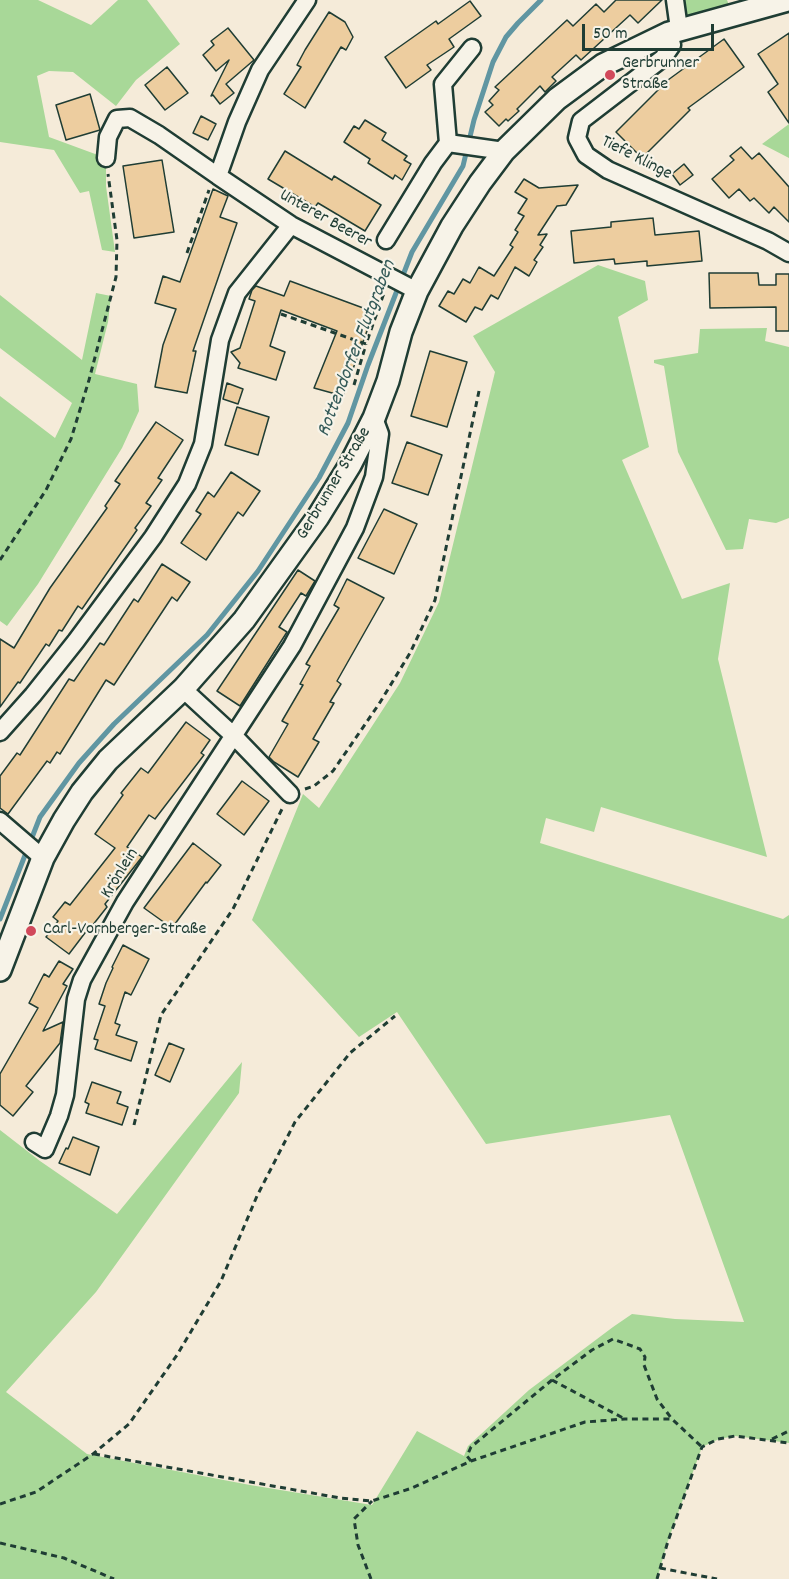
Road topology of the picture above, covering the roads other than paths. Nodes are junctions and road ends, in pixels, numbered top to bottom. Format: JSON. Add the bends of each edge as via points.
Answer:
{"nodes":[{"id":1,"x":307,"y":0,"type":"edge"},
{"id":2,"x":675,"y":0,"type":"edge"},
{"id":3,"x":788,"y":0,"type":"edge"},
{"id":4,"x":752,"y":5,"type":"edge"},
{"id":5,"x":674,"y":31,"type":"junction"},
{"id":6,"x":472,"y":48,"type":"dead end"},
{"id":7,"x":453,"y":144,"type":"junction"},
{"id":8,"x":504,"y":151,"type":"junction"},
{"id":9,"x":106,"y":158,"type":"road end"},
{"id":10,"x":216,"y":175,"type":"junction"},
{"id":11,"x":291,"y":225,"type":"junction"},
{"id":12,"x":386,"y":240,"type":"dead end"},
{"id":13,"x":789,"y":253,"type":"edge"},
{"id":14,"x":417,"y":291,"type":"junction"},
{"id":15,"x":375,"y":418,"type":"junction"},
{"id":16,"x":183,"y":689,"type":"junction"},
{"id":17,"x":0,"y":732,"type":"edge"},
{"id":18,"x":234,"y":736,"type":"junction"},
{"id":19,"x":290,"y":794,"type":"road end"},
{"id":20,"x":0,"y":821,"type":"edge"},
{"id":21,"x":44,"y":858,"type":"junction"},
{"id":22,"x":0,"y":970,"type":"edge"},
{"id":23,"x":44,"y":1150,"type":"dead end"}],
"edges":[{"from":1,"to":10,"type":"street","via":[[260,70]]},
{"from":2,"to":5,"type":"street"},
{"from":3,"to":4,"type":"street","name":"Gerbrunner Straße"},
{"from":4,"to":5,"type":"street","name":"Gerbrunner Straße"},
{"from":5,"to":8,"type":"street","name":"Gerbrunner Straße","via":[[603,65],[557,99]]},
{"from":5,"to":13,"type":"street","name":"Tiefe Klinge","via":[[672,45],[663,58],[581,121],[577,138],[586,155],[608,170]]},
{"from":6,"to":7,"type":"street","via":[[443,84]]},
{"from":7,"to":8,"type":"street"},
{"from":7,"to":12,"type":"street","via":[[433,163]]},
{"from":8,"to":14,"type":"street","name":"Gerbrunner Straße","via":[[452,226]]},
{"from":9,"to":10,"type":"street","name":"Unterer Beerer","via":[[108,137],[117,119],[130,118]]},
{"from":10,"to":11,"type":"street","name":"Unterer Beerer"},
{"from":11,"to":14,"type":"street","name":"Unterer Beerer"},
{"from":11,"to":17,"type":"street","via":[[237,293],[220,340],[203,444],[187,484],[82,632]]},
{"from":14,"to":15,"type":"street","name":"Gerbrunner Straße"},
{"from":15,"to":16,"type":"street","name":"Gerbrunner Straße","via":[[339,482],[280,571],[244,620]]},
{"from":15,"to":18,"type":"street","name":"Krönlein","via":[[380,434],[374,477],[355,528],[292,646]]},
{"from":16,"to":18,"type":"street"},
{"from":16,"to":21,"type":"street","name":"Gerbrunner Straße","via":[[102,768],[70,810]]},
{"from":18,"to":19,"type":"street"},
{"from":18,"to":23,"type":"street","name":"Krönlein","via":[[125,902],[82,980],[76,999],[65,1095]]},
{"from":20,"to":21,"type":"street"},
{"from":21,"to":22,"type":"street","name":"Gerbrunner Straße"}]}
